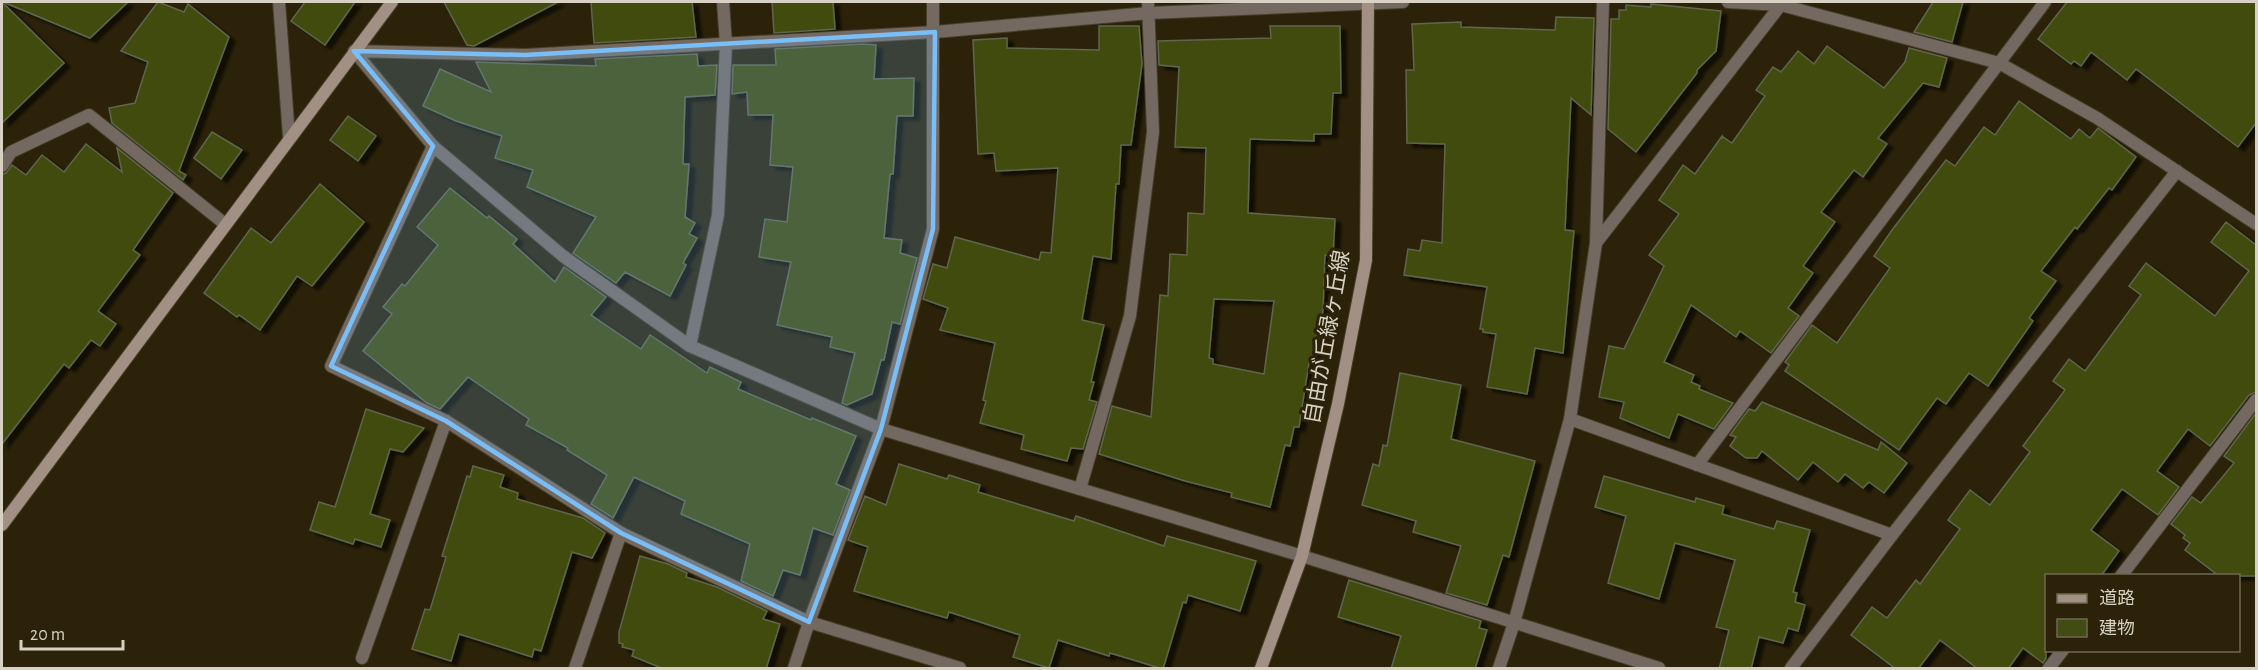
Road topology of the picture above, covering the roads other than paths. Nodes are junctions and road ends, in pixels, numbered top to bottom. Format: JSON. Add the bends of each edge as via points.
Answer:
{"nodes":[{"id":1,"x":279,"y":2,"type":"edge"},
{"id":2,"x":392,"y":2,"type":"edge"},
{"id":3,"x":723,"y":2,"type":"edge"},
{"id":4,"x":933,"y":2,"type":"edge"},
{"id":5,"x":1368,"y":2,"type":"edge"},
{"id":6,"x":1403,"y":2,"type":"edge"},
{"id":7,"x":1603,"y":2,"type":"edge"},
{"id":8,"x":1728,"y":2,"type":"edge"},
{"id":9,"x":2045,"y":2,"type":"edge"},
{"id":10,"x":1782,"y":3,"type":"edge"},
{"id":11,"x":1148,"y":7,"type":"edge"},
{"id":12,"x":935,"y":32,"type":"junction"},
{"id":13,"x":726,"y":44,"type":"junction"},
{"id":14,"x":354,"y":51,"type":"junction"},
{"id":15,"x":1999,"y":63,"type":"junction"},
{"id":16,"x":289,"y":137,"type":"junction"},
{"id":17,"x":433,"y":146,"type":"junction"},
{"id":18,"x":2,"y":166,"type":"edge"},
{"id":19,"x":2177,"y":171,"type":"junction"},
{"id":20,"x":225,"y":224,"type":"junction"},
{"id":21,"x":2256,"y":224,"type":"edge"},
{"id":22,"x":1596,"y":243,"type":"junction"},
{"id":23,"x":690,"y":346,"type":"junction"},
{"id":24,"x":2256,"y":400,"type":"edge"},
{"id":25,"x":1570,"y":419,"type":"junction"},
{"id":26,"x":446,"y":421,"type":"junction"},
{"id":27,"x":881,"y":429,"type":"junction"},
{"id":28,"x":1697,"y":465,"type":"junction"},
{"id":29,"x":1080,"y":489,"type":"junction"},
{"id":30,"x":2,"y":525,"type":"edge"},
{"id":31,"x":621,"y":533,"type":"junction"},
{"id":32,"x":1892,"y":535,"type":"junction"},
{"id":33,"x":1302,"y":556,"type":"junction"},
{"id":34,"x":2123,"y":574,"type":"edge"},
{"id":35,"x":809,"y":622,"type":"junction"},
{"id":36,"x":1514,"y":623,"type":"junction"},
{"id":37,"x":2062,"y":652,"type":"edge"},
{"id":38,"x":362,"y":658,"type":"dead end"},
{"id":39,"x":575,"y":669,"type":"edge"},
{"id":40,"x":794,"y":669,"type":"edge"},
{"id":41,"x":960,"y":669,"type":"edge"},
{"id":42,"x":1261,"y":669,"type":"edge"},
{"id":43,"x":1499,"y":669,"type":"edge"},
{"id":44,"x":1659,"y":669,"type":"edge"},
{"id":45,"x":1791,"y":669,"type":"edge"},
{"id":46,"x":2049,"y":669,"type":"edge"}],
"edges":[{"from":1,"to":16,"type":"street"},
{"from":2,"to":14,"type":"street"},
{"from":3,"to":13,"type":"street"},
{"from":4,"to":12,"type":"street"},
{"from":5,"to":6,"type":"street"},
{"from":5,"to":11,"type":"street"},
{"from":5,"to":33,"type":"street","name":"自由が丘緑ヶ丘線","via":[[1366,260],[1338,405]]},
{"from":7,"to":22,"type":"street"},
{"from":8,"to":10,"type":"street"},
{"from":9,"to":15,"type":"street"},
{"from":10,"to":15,"type":"street"},
{"from":10,"to":22,"type":"street"},
{"from":11,"to":12,"type":"street"},
{"from":11,"to":29,"type":"street","via":[[1154,132],[1130,316]]},
{"from":12,"to":13,"type":"street"},
{"from":12,"to":27,"type":"street","via":[[933,229]]},
{"from":13,"to":14,"type":"street","via":[[525,55]]},
{"from":13,"to":23,"type":"street","via":[[718,215]]},
{"from":14,"to":16,"type":"street"},
{"from":14,"to":17,"type":"street"},
{"from":15,"to":19,"type":"street","via":[[2097,118]]},
{"from":15,"to":28,"type":"street"},
{"from":16,"to":20,"type":"street"},
{"from":17,"to":23,"type":"street","via":[[563,256]]},
{"from":17,"to":26,"type":"street","via":[[331,366]]},
{"from":18,"to":20,"type":"street","via":[[11,152],[90,115]]},
{"from":19,"to":21,"type":"street"},
{"from":19,"to":32,"type":"street"},
{"from":20,"to":30,"type":"street"},
{"from":22,"to":25,"type":"street"},
{"from":23,"to":27,"type":"street"},
{"from":24,"to":34,"type":"street"},
{"from":25,"to":28,"type":"street"},
{"from":25,"to":36,"type":"street"},
{"from":26,"to":31,"type":"street"},
{"from":26,"to":38,"type":"street"},
{"from":27,"to":29,"type":"street"},
{"from":27,"to":35,"type":"street"},
{"from":28,"to":32,"type":"street"},
{"from":29,"to":33,"type":"street"},
{"from":31,"to":35,"type":"street"},
{"from":31,"to":39,"type":"street"},
{"from":32,"to":45,"type":"street"},
{"from":33,"to":36,"type":"street"},
{"from":33,"to":42,"type":"street","name":"自由が丘緑ヶ丘線"},
{"from":35,"to":40,"type":"street"},
{"from":35,"to":41,"type":"street"},
{"from":36,"to":43,"type":"street"},
{"from":36,"to":44,"type":"street"},
{"from":37,"to":46,"type":"street"}]}
